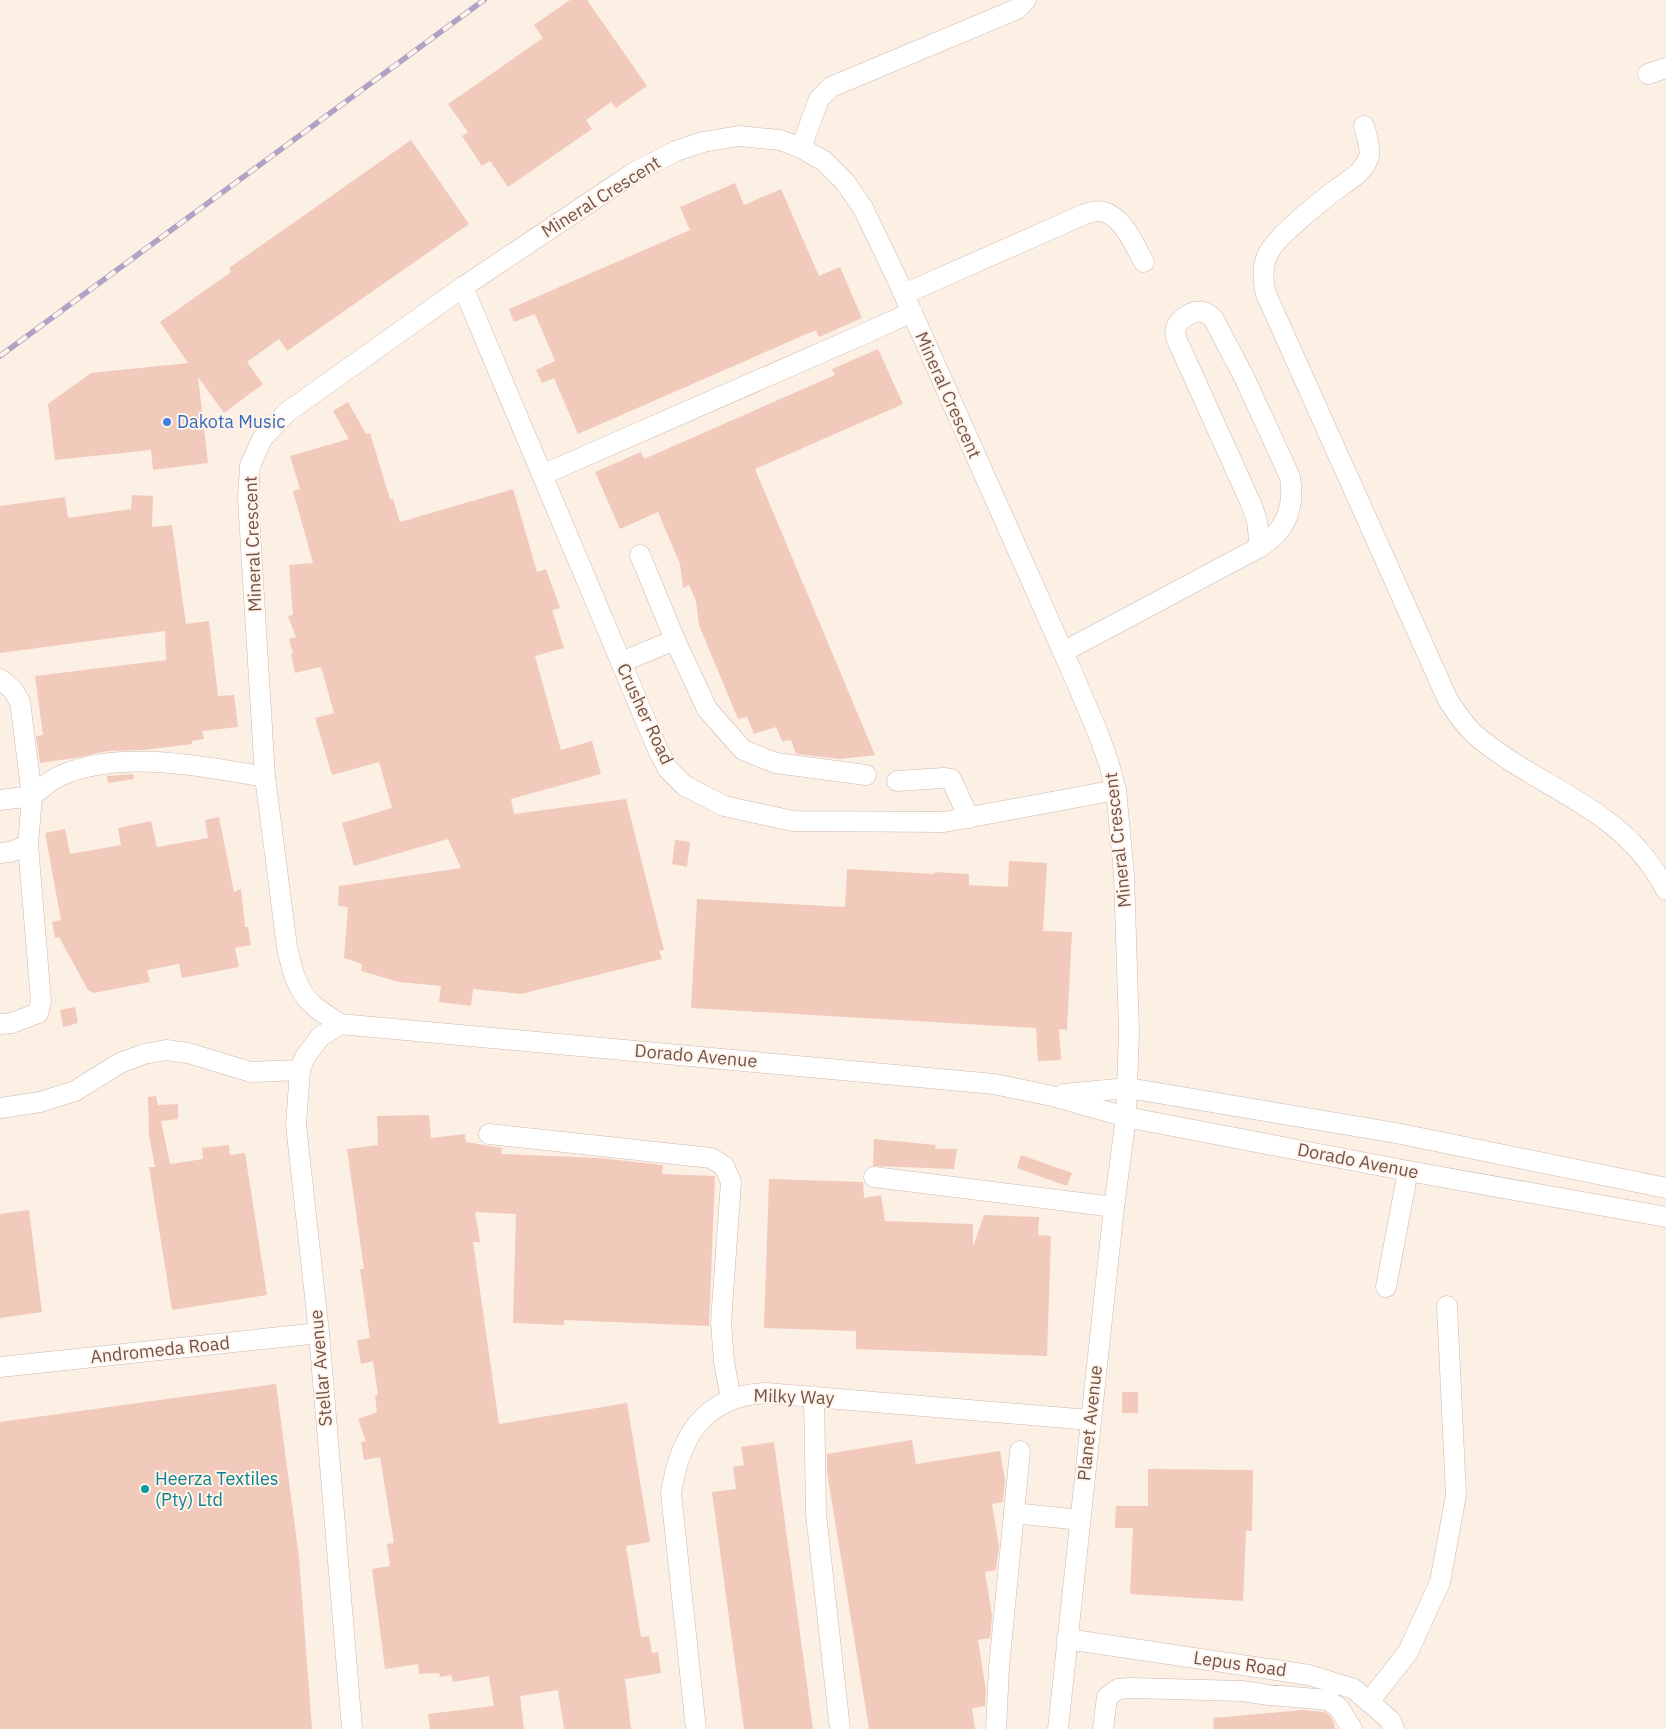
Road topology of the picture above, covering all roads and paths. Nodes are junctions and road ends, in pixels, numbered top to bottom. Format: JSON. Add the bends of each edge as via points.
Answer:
{"nodes":[{"id":1,"x":1019,"y":3,"type":"edge"},
{"id":2,"x":1364,"y":126,"type":"dead end"},
{"id":3,"x":801,"y":148,"type":"junction"},
{"id":4,"x":1144,"y":262,"type":"dead end"},
{"id":5,"x":463,"y":287,"type":"junction"},
{"id":6,"x":908,"y":303,"type":"junction"},
{"id":7,"x":542,"y":475,"type":"junction"},
{"id":8,"x":1260,"y":547,"type":"junction"},
{"id":9,"x":640,"y":555,"type":"dead end"},
{"id":10,"x":675,"y":640,"type":"junction"},
{"id":11,"x":1063,"y":652,"type":"junction"},
{"id":12,"x":621,"y":662,"type":"junction"},
{"id":13,"x":0,"y":679,"type":"edge"},
{"id":14,"x":866,"y":775,"type":"dead end"},
{"id":15,"x":265,"y":778,"type":"junction"},
{"id":16,"x":897,"y":781,"type":"dead end"},
{"id":17,"x":1116,"y":790,"type":"junction"},
{"id":18,"x":32,"y":796,"type":"junction"},
{"id":19,"x":0,"y":800,"type":"edge"},
{"id":20,"x":968,"y":818,"type":"junction"},
{"id":21,"x":28,"y":845,"type":"junction"},
{"id":22,"x":0,"y":853,"type":"edge"},
{"id":23,"x":1666,"y":890,"type":"edge"},
{"id":24,"x":0,"y":1024,"type":"edge"},
{"id":25,"x":340,"y":1024,"type":"junction"},
{"id":26,"x":300,"y":1070,"type":"junction"},
{"id":27,"x":1128,"y":1088,"type":"junction"},
{"id":28,"x":1052,"y":1096,"type":"junction"},
{"id":29,"x":0,"y":1108,"type":"edge"},
{"id":30,"x":1126,"y":1117,"type":"junction"},
{"id":31,"x":489,"y":1134,"type":"dead end"},
{"id":32,"x":1408,"y":1171,"type":"junction"},
{"id":33,"x":874,"y":1177,"type":"dead end"},
{"id":34,"x":1666,"y":1188,"type":"edge"},
{"id":35,"x":1114,"y":1207,"type":"junction"},
{"id":36,"x":1666,"y":1217,"type":"edge"},
{"id":37,"x":1386,"y":1286,"type":"dead end"},
{"id":38,"x":1447,"y":1306,"type":"dead end"},
{"id":39,"x":319,"y":1333,"type":"junction"},
{"id":40,"x":0,"y":1367,"type":"edge"},
{"id":41,"x":814,"y":1396,"type":"junction"},
{"id":42,"x":731,"y":1399,"type":"junction"},
{"id":43,"x":1090,"y":1420,"type":"junction"},
{"id":44,"x":1020,"y":1451,"type":"dead end"},
{"id":45,"x":1014,"y":1513,"type":"junction"},
{"id":46,"x":1080,"y":1520,"type":"junction"},
{"id":47,"x":1067,"y":1639,"type":"junction"},
{"id":48,"x":1368,"y":1702,"type":"junction"},
{"id":49,"x":352,"y":1729,"type":"edge"},
{"id":50,"x":696,"y":1729,"type":"edge"},
{"id":51,"x":840,"y":1729,"type":"edge"},
{"id":52,"x":996,"y":1729,"type":"edge"},
{"id":53,"x":1058,"y":1729,"type":"edge"},
{"id":54,"x":1103,"y":1729,"type":"edge"},
{"id":55,"x":1352,"y":1729,"type":"edge"},
{"id":56,"x":1394,"y":1729,"type":"edge"}],
"edges":[{"from":1,"to":3,"type":"street","via":[[831,87],[818,99]]},
{"from":2,"to":23,"type":"street","via":[[1370,154],[1365,165],[1277,240],[1264,268],[1266,294],[1458,716],[1472,732],[1512,761],[1607,821],[1637,847]]},
{"from":3,"to":5,"type":"street","name":"Mineral Crescent","via":[[780,140],[739,136],[676,150],[635,172]]},
{"from":3,"to":6,"type":"street","name":"Mineral Crescent","via":[[824,161],[845,182],[863,208]]},
{"from":4,"to":6,"type":"street","via":[[1122,226],[1103,211],[1095,211]]},
{"from":5,"to":7,"type":"street","name":"Crusher Road"},
{"from":5,"to":15,"type":"street","name":"Mineral Crescent","via":[[286,413],[262,439],[250,466],[248,498]]},
{"from":6,"to":7,"type":"street","via":[[866,333]]},
{"from":6,"to":11,"type":"street","name":"Mineral Crescent"},
{"from":7,"to":12,"type":"street","name":"Crusher Road"},
{"from":8,"to":8,"type":"street","via":[[1252,506],[1177,340],[1176,328],[1180,322],[1198,311],[1213,318],[1219,327],[1290,477],[1290,507],[1279,531]]},
{"from":8,"to":11,"type":"street"},
{"from":9,"to":10,"type":"street"},
{"from":10,"to":12,"type":"street"},
{"from":10,"to":14,"type":"street","via":[[707,709],[743,750],[776,763]]},
{"from":11,"to":17,"type":"street","name":"Mineral Crescent","via":[[1098,733]]},
{"from":12,"to":20,"type":"street","name":"Crusher Road","via":[[668,769],[685,786],[724,806],[793,821],[909,823]]},
{"from":13,"to":18,"type":"street","via":[[13,690],[20,702]]},
{"from":15,"to":18,"type":"street","via":[[207,767],[144,762],[92,765],[59,776]]},
{"from":15,"to":25,"type":"street","name":"Mineral Crescent","via":[[292,971],[312,1005]]},
{"from":16,"to":20,"type":"street","via":[[951,779]]},
{"from":17,"to":20,"type":"street","name":"Crusher Road"},
{"from":17,"to":27,"type":"street","name":"Mineral Crescent","via":[[1127,949]]},
{"from":18,"to":19,"type":"street"},
{"from":18,"to":21,"type":"street"},
{"from":21,"to":22,"type":"street"},
{"from":21,"to":24,"type":"street","via":[[41,1001],[38,1013]]},
{"from":25,"to":26,"type":"street","name":"Stellar Avenue","via":[[320,1037]]},
{"from":25,"to":28,"type":"street","name":"Dorado Avenue","via":[[994,1084]]},
{"from":26,"to":29,"type":"street","via":[[251,1072],[188,1053],[166,1050],[120,1063],[75,1091],[40,1102]]},
{"from":26,"to":39,"type":"street","name":"Stellar Avenue","via":[[296,1125]]},
{"from":27,"to":28,"type":"street","name":"Dorado Avenue"},
{"from":27,"to":30,"type":"street","name":"Mineral Crescent"},
{"from":27,"to":34,"type":"street","name":"Dorado Avenue","via":[[1396,1133]]},
{"from":28,"to":30,"type":"street","name":"Dorado Avenue"},
{"from":30,"to":32,"type":"street","name":"Dorado Avenue"},
{"from":30,"to":35,"type":"street","name":"Planet Avenue"},
{"from":31,"to":42,"type":"street","via":[[711,1158],[724,1166],[731,1182],[720,1322]]},
{"from":32,"to":36,"type":"street","name":"Dorado Avenue"},
{"from":32,"to":37,"type":"street"},
{"from":33,"to":35,"type":"street"},
{"from":35,"to":43,"type":"street","name":"Planet Avenue"},
{"from":38,"to":48,"type":"street","via":[[1456,1495],[1440,1582],[1408,1652]]},
{"from":39,"to":40,"type":"street","name":"Andromeda Road"},
{"from":39,"to":49,"type":"street","name":"Stellar Avenue"},
{"from":41,"to":42,"type":"street","name":"Milky Way","via":[[766,1392]]},
{"from":41,"to":43,"type":"street","name":"Milky Way"},
{"from":41,"to":51,"type":"street","via":[[816,1514]]},
{"from":42,"to":50,"type":"street","name":"Milky Way","via":[[714,1408],[689,1435],[674,1470],[671,1493]]},
{"from":43,"to":46,"type":"street","name":"Planet Avenue"},
{"from":44,"to":45,"type":"street"},
{"from":45,"to":46,"type":"street"},
{"from":45,"to":52,"type":"street"},
{"from":46,"to":47,"type":"street","name":"Planet Avenue"},
{"from":47,"to":48,"type":"street","name":"Lepus Road","via":[[1309,1675],[1354,1689]]},
{"from":47,"to":53,"type":"street","name":"Planet Avenue"},
{"from":48,"to":56,"type":"street","name":"Lepus Road","via":[[1391,1721]]},
{"from":54,"to":55,"type":"street","via":[[1107,1697],[1118,1689],[1130,1688],[1242,1691],[1328,1700],[1339,1708]]}]}
